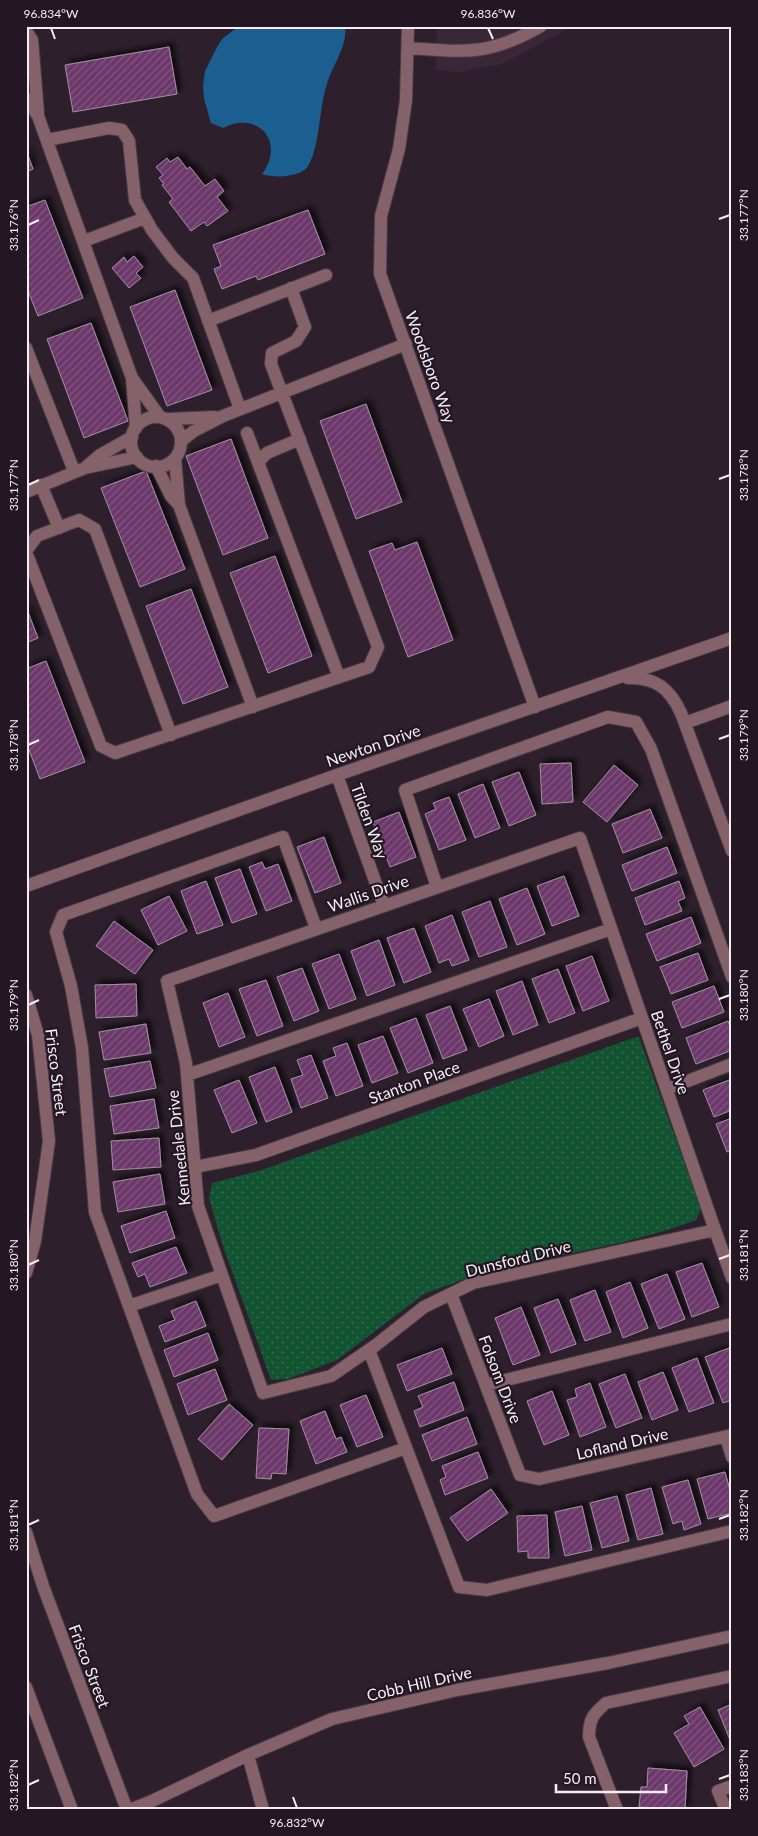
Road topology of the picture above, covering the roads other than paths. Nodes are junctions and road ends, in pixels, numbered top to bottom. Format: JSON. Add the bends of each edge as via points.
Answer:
{"nodes":[{"id":1,"x":408,"y":26,"type":"edge"},
{"id":2,"x":541,"y":26,"type":"edge"},
{"id":3,"x":26,"y":31,"type":"edge"},
{"id":4,"x":408,"y":48,"type":"junction"},
{"id":5,"x":26,"y":98,"type":"edge"},
{"id":6,"x":38,"y":116,"type":"junction"},
{"id":7,"x":47,"y":140,"type":"junction"},
{"id":8,"x":145,"y":218,"type":"junction"},
{"id":9,"x":84,"y":241,"type":"junction"},
{"id":10,"x":326,"y":275,"type":"dead end"},
{"id":11,"x":291,"y":288,"type":"junction"},
{"id":12,"x":208,"y":321,"type":"junction"},
{"id":13,"x":406,"y":344,"type":"junction"},
{"id":14,"x":26,"y":348,"type":"edge"},
{"id":15,"x":132,"y":378,"type":"junction"},
{"id":16,"x":281,"y":393,"type":"junction"},
{"id":17,"x":240,"y":409,"type":"junction"},
{"id":18,"x":223,"y":416,"type":"junction"},
{"id":19,"x":165,"y":418,"type":"junction"},
{"id":20,"x":134,"y":432,"type":"junction"},
{"id":21,"x":247,"y":433,"type":"dead end"},
{"id":22,"x":300,"y":439,"type":"junction"},
{"id":23,"x":182,"y":441,"type":"junction"},
{"id":24,"x":137,"y":457,"type":"junction"},
{"id":25,"x":175,"y":458,"type":"junction"},
{"id":26,"x":258,"y":462,"type":"junction"},
{"id":27,"x":156,"y":466,"type":"junction"},
{"id":28,"x":79,"y":469,"type":"junction"},
{"id":29,"x":41,"y":485,"type":"junction"},
{"id":30,"x":26,"y":492,"type":"edge"},
{"id":31,"x":179,"y":505,"type":"junction"},
{"id":32,"x":59,"y":528,"type":"junction"},
{"id":33,"x":26,"y":551,"type":"edge"},
{"id":34,"x":732,"y":638,"type":"edge"},
{"id":35,"x":339,"y":677,"type":"junction"},
{"id":36,"x":618,"y":678,"type":"junction"},
{"id":37,"x":732,"y":706,"type":"edge"},
{"id":38,"x":253,"y":707,"type":"junction"},
{"id":39,"x":535,"y":707,"type":"junction"},
{"id":40,"x":684,"y":723,"type":"junction"},
{"id":41,"x":171,"y":735,"type":"junction"},
{"id":42,"x":337,"y":775,"type":"junction"},
{"id":43,"x":580,"y":838,"type":"joint"},
{"id":44,"x":732,"y":851,"type":"edge"},
{"id":45,"x":26,"y":886,"type":"edge"},
{"id":46,"x":437,"y":887,"type":"junction"},
{"id":47,"x":384,"y":906,"type":"junction"},
{"id":48,"x":316,"y":928,"type":"junction"},
{"id":49,"x":611,"y":928,"type":"junction"},
{"id":50,"x":732,"y":977,"type":"edge"},
{"id":51,"x":167,"y":981,"type":"joint"},
{"id":52,"x":26,"y":995,"type":"edge"},
{"id":53,"x":642,"y":1018,"type":"junction"},
{"id":54,"x":732,"y":1064,"type":"edge"},
{"id":55,"x":187,"y":1075,"type":"junction"},
{"id":56,"x":666,"y":1089,"type":"junction"},
{"id":57,"x":195,"y":1167,"type":"junction"},
{"id":58,"x":715,"y":1230,"type":"junction"},
{"id":59,"x":26,"y":1273,"type":"edge"},
{"id":60,"x":222,"y":1275,"type":"junction"},
{"id":61,"x":732,"y":1278,"type":"edge"},
{"id":62,"x":451,"y":1294,"type":"junction"},
{"id":63,"x":129,"y":1306,"type":"junction"},
{"id":64,"x":732,"y":1324,"type":"edge"},
{"id":65,"x":369,"y":1350,"type":"junction"},
{"id":66,"x":486,"y":1385,"type":"junction"},
{"id":67,"x":263,"y":1393,"type":"joint"},
{"id":68,"x":729,"y":1436,"type":"edge"},
{"id":69,"x":406,"y":1448,"type":"junction"},
{"id":70,"x":732,"y":1458,"type":"edge"},
{"id":71,"x":520,"y":1475,"type":"joint"},
{"id":72,"x":732,"y":1530,"type":"edge"},
{"id":73,"x":26,"y":1532,"type":"edge"},
{"id":74,"x":732,"y":1636,"type":"edge"},
{"id":75,"x":732,"y":1676,"type":"edge"},
{"id":76,"x":26,"y":1688,"type":"edge"},
{"id":77,"x":248,"y":1755,"type":"junction"},
{"id":78,"x":732,"y":1786,"type":"edge"},
{"id":79,"x":72,"y":1810,"type":"edge"},
{"id":80,"x":128,"y":1810,"type":"edge"},
{"id":81,"x":263,"y":1810,"type":"edge"},
{"id":82,"x":617,"y":1810,"type":"edge"},
{"id":83,"x":726,"y":1810,"type":"edge"}],
"edges":[{"from":1,"to":4,"type":"street","name":"Woodsboro Way"},
{"from":2,"to":4,"type":"street","via":[[511,42],[483,50]]},
{"from":3,"to":6,"type":"street","via":[[32,40]]},
{"from":4,"to":13,"type":"street","name":"Woodsboro Way","via":[[406,100],[399,149],[381,216],[380,274]]},
{"from":5,"to":6,"type":"street"},
{"from":6,"to":7,"type":"street"},
{"from":7,"to":8,"type":"street","via":[[109,128],[122,130],[129,141],[135,200]]},
{"from":7,"to":9,"type":"street"},
{"from":8,"to":9,"type":"street"},
{"from":8,"to":12,"type":"street","via":[[173,258],[193,278]]},
{"from":9,"to":15,"type":"street"},
{"from":10,"to":11,"type":"street"},
{"from":11,"to":12,"type":"street"},
{"from":11,"to":16,"type":"street","via":[[305,327],[296,340],[272,353],[271,364]]},
{"from":12,"to":17,"type":"street"},
{"from":13,"to":16,"type":"street"},
{"from":13,"to":39,"type":"street","name":"Woodsboro Way"},
{"from":14,"to":28,"type":"street"},
{"from":15,"to":19,"type":"street"},
{"from":15,"to":20,"type":"street"},
{"from":16,"to":17,"type":"street"},
{"from":16,"to":22,"type":"street"},
{"from":17,"to":18,"type":"street"},
{"from":18,"to":19,"type":"street"},
{"from":18,"to":23,"type":"street"},
{"from":19,"to":20,"type":"street","via":[[142,421]]},
{"from":19,"to":23,"type":"street","via":[[176,425]]},
{"from":20,"to":24,"type":"street","via":[[132,450]]},
{"from":20,"to":28,"type":"street"},
{"from":21,"to":26,"type":"street"},
{"from":22,"to":26,"type":"street","via":[[267,453]]},
{"from":22,"to":35,"type":"street","via":[[378,647],[369,667]]},
{"from":23,"to":25,"type":"street"},
{"from":24,"to":27,"type":"street"},
{"from":24,"to":28,"type":"street"},
{"from":25,"to":27,"type":"street"},
{"from":25,"to":31,"type":"street"},
{"from":26,"to":35,"type":"street"},
{"from":27,"to":31,"type":"street"},
{"from":28,"to":29,"type":"street"},
{"from":29,"to":30,"type":"street"},
{"from":29,"to":32,"type":"street"},
{"from":31,"to":38,"type":"street"},
{"from":32,"to":33,"type":"street","via":[[37,536]]},
{"from":32,"to":41,"type":"street","via":[[79,520],[95,529]]},
{"from":33,"to":41,"type":"street","via":[[101,746],[115,753]]},
{"from":34,"to":36,"type":"street","name":"Newton Drive"},
{"from":35,"to":38,"type":"street"},
{"from":36,"to":39,"type":"street","name":"Newton Drive"},
{"from":36,"to":40,"type":"street","via":[[645,678],[665,689],[672,696]]},
{"from":37,"to":40,"type":"street"},
{"from":38,"to":41,"type":"street"},
{"from":39,"to":42,"type":"street","name":"Newton Drive"},
{"from":40,"to":44,"type":"street"},
{"from":42,"to":45,"type":"street","name":"Newton Drive"},
{"from":42,"to":47,"type":"street","name":"Tilden Way"},
{"from":43,"to":46,"type":"street","name":"Wallis Drive"},
{"from":43,"to":49,"type":"street","name":"Bethel Drive"},
{"from":46,"to":47,"type":"street","name":"Wallis Drive"},
{"from":46,"to":50,"type":"street","via":[[405,790],[608,717],[636,722],[651,749]]},
{"from":47,"to":48,"type":"street","name":"Wallis Drive"},
{"from":48,"to":51,"type":"street","name":"Wallis Drive"},
{"from":48,"to":63,"type":"street","via":[[282,837],[63,915],[56,932],[71,986],[82,1048],[95,1212]]},
{"from":49,"to":53,"type":"street","name":"Bethel Drive"},
{"from":49,"to":55,"type":"street"},
{"from":51,"to":55,"type":"street","name":"Kennedale Drive"},
{"from":52,"to":59,"type":"street","name":"Frisco Street","via":[[38,1035],[49,1141],[35,1240]]},
{"from":53,"to":56,"type":"street","name":"Bethel Drive"},
{"from":53,"to":57,"type":"street","name":"Stanton Place","via":[[256,1156]]},
{"from":54,"to":56,"type":"street"},
{"from":55,"to":57,"type":"street","name":"Kennedale Drive"},
{"from":56,"to":58,"type":"street","name":"Bethel Drive"},
{"from":57,"to":60,"type":"street","name":"Kennedale Drive","via":[[198,1206]]},
{"from":58,"to":61,"type":"street","name":"Bethel Drive"},
{"from":58,"to":62,"type":"street","name":"Dunsford Drive","via":[[473,1283]]},
{"from":60,"to":63,"type":"street"},
{"from":60,"to":67,"type":"street","name":"Kennedale Drive"},
{"from":62,"to":65,"type":"street","name":"Dunsford Drive","via":[[424,1307]]},
{"from":62,"to":66,"type":"street","name":"Folsom Drive"},
{"from":63,"to":69,"type":"street","via":[[198,1494],[214,1516]]},
{"from":64,"to":66,"type":"street"},
{"from":65,"to":67,"type":"street","name":"Dunsford Drive","via":[[330,1376]]},
{"from":65,"to":69,"type":"street"},
{"from":66,"to":71,"type":"street","name":"Folsom Drive"},
{"from":68,"to":70,"type":"street"},
{"from":68,"to":71,"type":"street","name":"Lofland Drive","via":[[539,1479]]},
{"from":69,"to":72,"type":"street","via":[[458,1587],[487,1590]]},
{"from":73,"to":80,"type":"street","name":"Frisco Street","via":[[43,1586]]},
{"from":74,"to":77,"type":"street","name":"Cobb Hill Drive","via":[[608,1663],[457,1690],[332,1720]]},
{"from":75,"to":82,"type":"street","via":[[606,1703],[594,1712],[589,1737]]},
{"from":76,"to":79,"type":"street"},
{"from":77,"to":80,"type":"street","name":"Cobb Hill Drive"},
{"from":77,"to":81,"type":"street"},
{"from":78,"to":83,"type":"street","via":[[718,1791]]}]}
